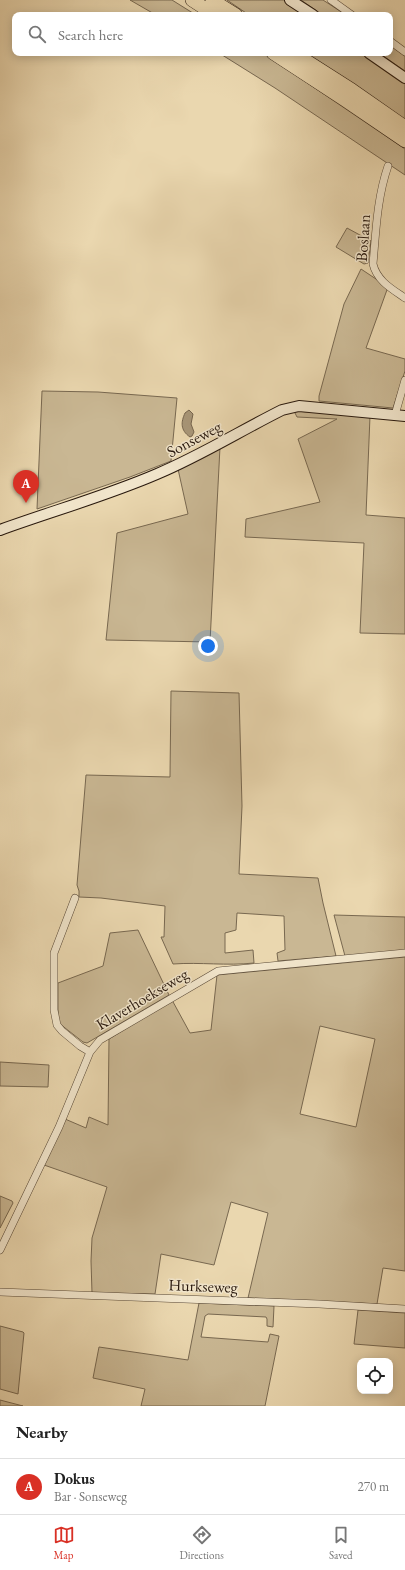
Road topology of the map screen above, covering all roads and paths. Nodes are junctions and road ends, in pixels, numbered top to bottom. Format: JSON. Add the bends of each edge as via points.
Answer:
{"nodes":[{"id":1,"x":192,"y":0,"type":"edge"},
{"id":2,"x":212,"y":0,"type":"edge"},
{"id":3,"x":290,"y":0,"type":"edge"},
{"id":4,"x":331,"y":0,"type":"edge"},
{"id":5,"x":210,"y":12,"type":"edge"},
{"id":6,"x":231,"y":12,"type":"edge"},
{"id":7,"x":308,"y":12,"type":"edge"},
{"id":8,"x":348,"y":12,"type":"edge"},
{"id":9,"x":393,"y":43,"type":"edge"},
{"id":10,"x":405,"y":52,"type":"edge"},
{"id":11,"x":278,"y":56,"type":"edge"},
{"id":12,"x":299,"y":56,"type":"edge"},
{"id":13,"x":374,"y":56,"type":"edge"},
{"id":14,"x":405,"y":78,"type":"edge"},
{"id":15,"x":405,"y":127,"type":"edge"},
{"id":16,"x":405,"y":141,"type":"edge"},
{"id":17,"x":388,"y":166,"type":"dead end"},
{"id":18,"x":405,"y":298,"type":"edge"},
{"id":19,"x":405,"y":380,"type":"edge"},
{"id":20,"x":400,"y":415,"type":"edge"},
{"id":21,"x":0,"y":530,"type":"edge"},
{"id":22,"x":74,"y":898,"type":"dead end"},
{"id":23,"x":405,"y":953,"type":"edge"},
{"id":24,"x":90,"y":1052,"type":"junction"},
{"id":25,"x":0,"y":1250,"type":"edge"},
{"id":26,"x":0,"y":1292,"type":"edge"},
{"id":27,"x":405,"y":1309,"type":"edge"}],
"edges":[{"from":1,"to":5,"type":"highway"},
{"from":2,"to":6,"type":"highway"},
{"from":3,"to":7,"type":"main road"},
{"from":4,"to":8,"type":"street"},
{"from":9,"to":10,"type":"street"},
{"from":11,"to":16,"type":"highway"},
{"from":12,"to":15,"type":"highway"},
{"from":13,"to":14,"type":"main road"},
{"from":17,"to":18,"type":"street","name":"Boslaan","via":[[382,183],[373,264],[375,273],[381,281]]},
{"from":19,"to":20,"type":"street"},
{"from":20,"to":21,"type":"main road","name":"Sonseweg","via":[[290,407],[158,474]]},
{"from":22,"to":24,"type":"street","via":[[54,953],[54,1010],[57,1025],[62,1031]]},
{"from":23,"to":24,"type":"street","name":"Klaverhoekseweg","via":[[218,971],[100,1040]]},
{"from":24,"to":25,"type":"street","name":"Klaverhoekseweg","via":[[59,1127]]},
{"from":26,"to":27,"type":"street","name":"Hurkseweg"}]}
